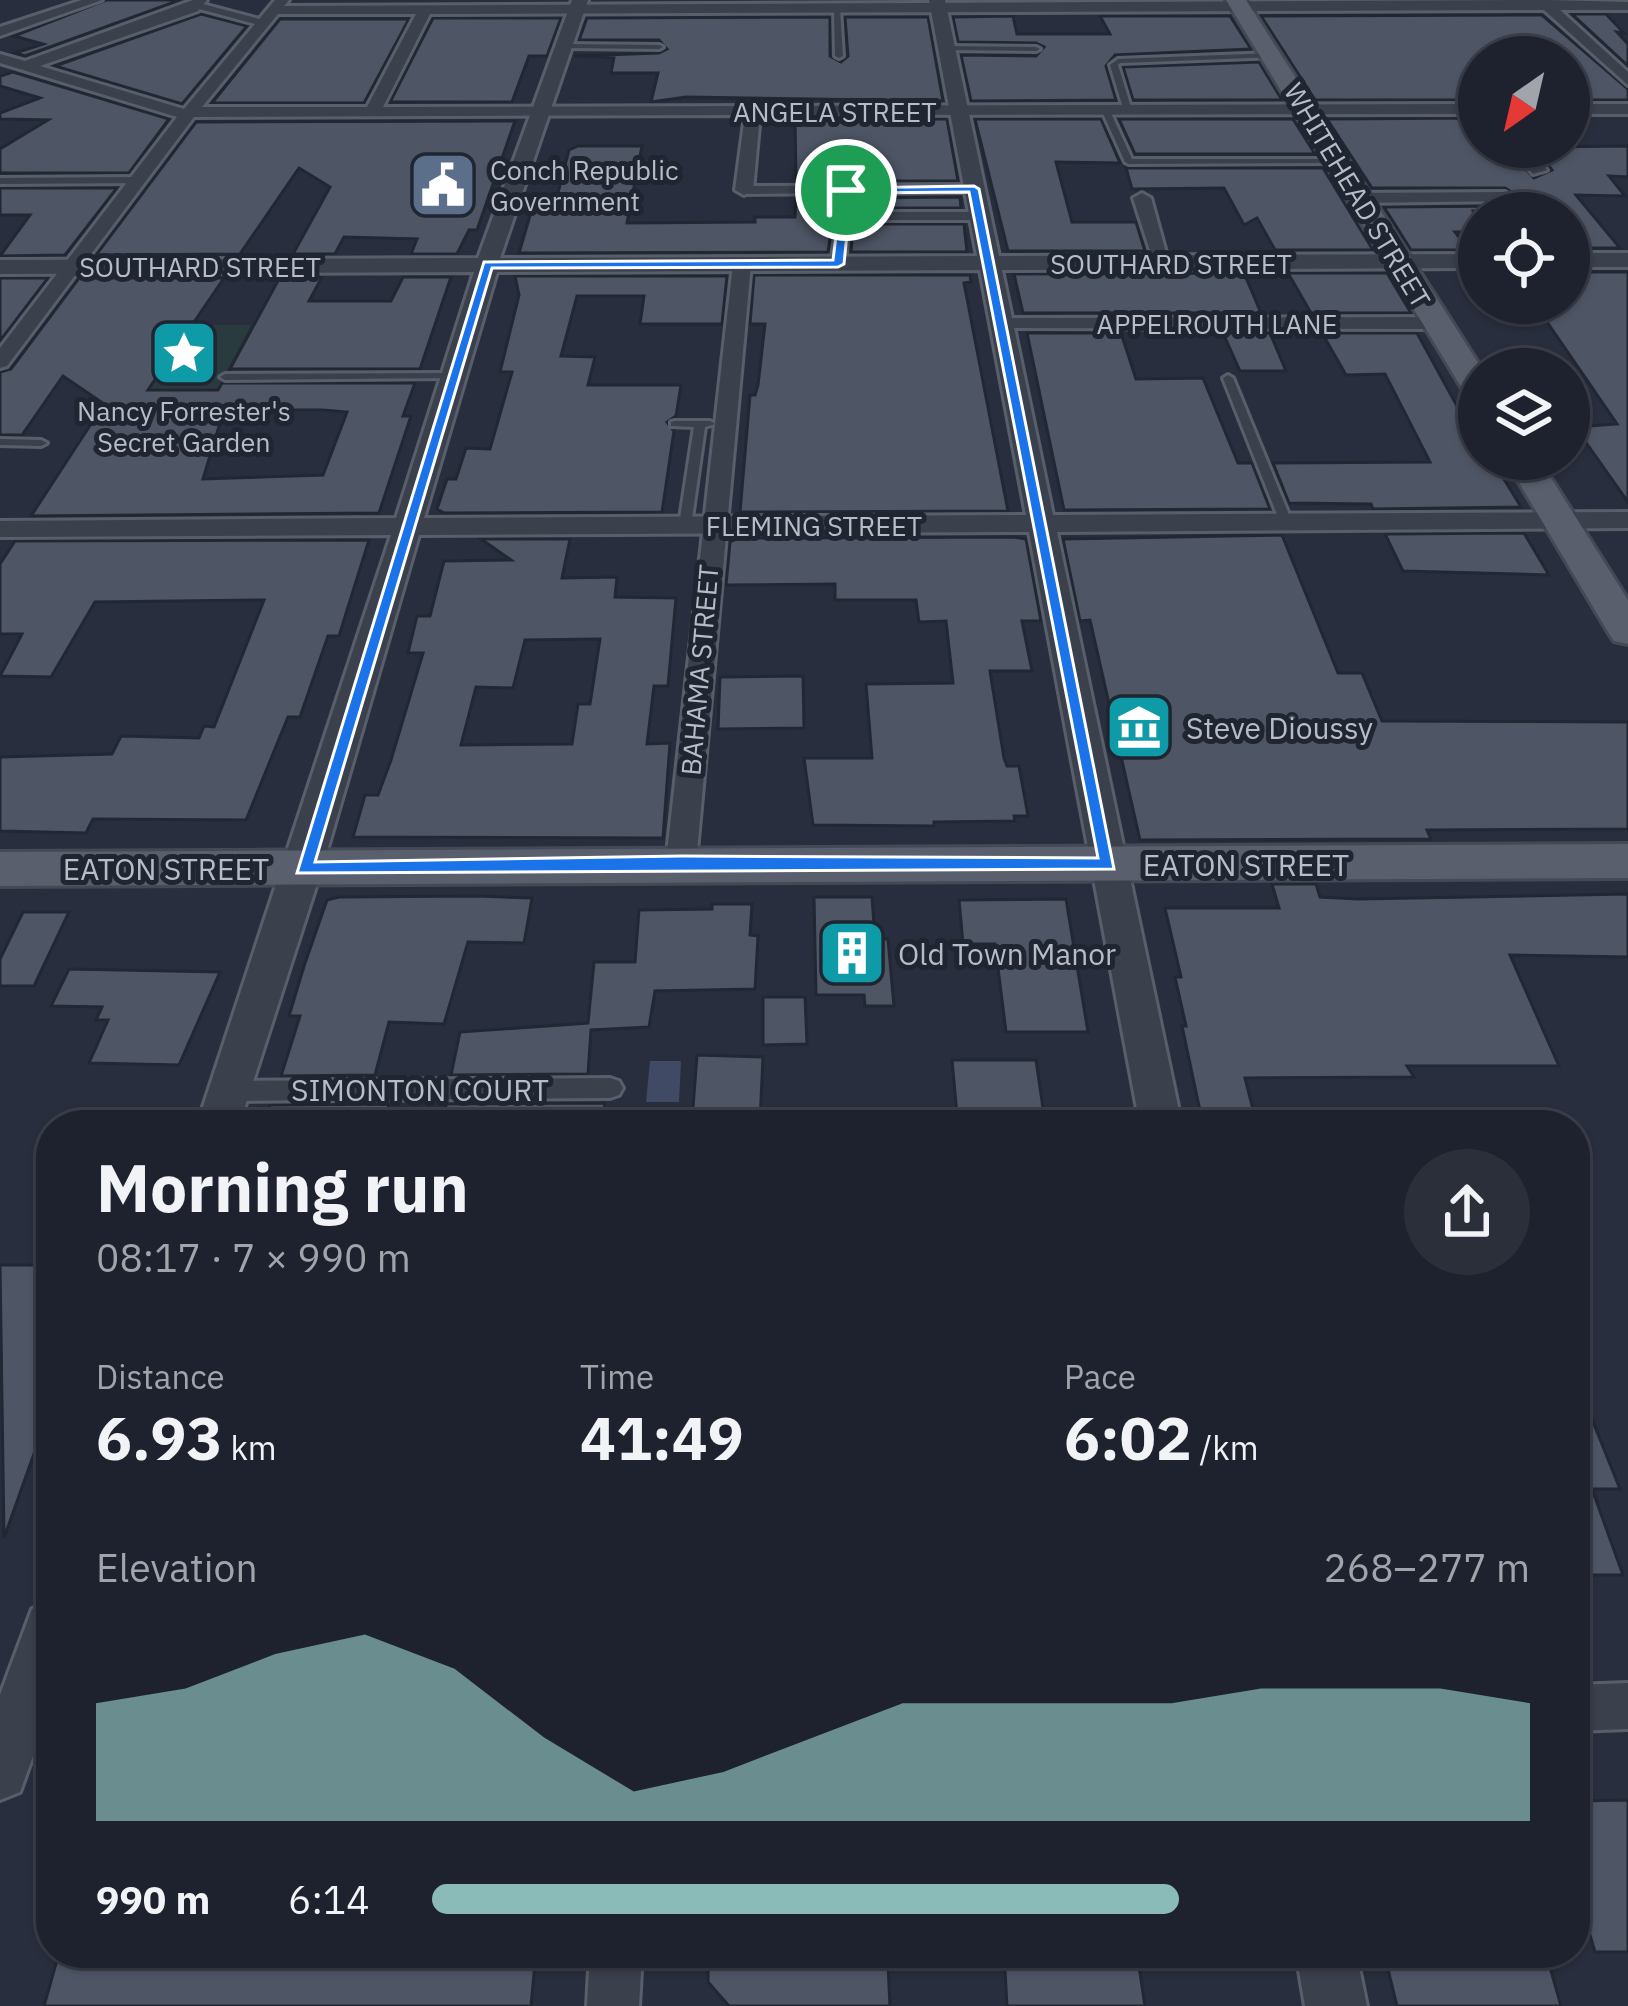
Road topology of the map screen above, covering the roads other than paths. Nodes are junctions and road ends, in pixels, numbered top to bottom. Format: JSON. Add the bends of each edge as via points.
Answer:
{"nodes":[{"id":1,"x":94,"y":0,"type":"edge"},
{"id":2,"x":198,"y":3,"type":"edge"},
{"id":3,"x":1544,"y":3,"type":"edge"},
{"id":4,"x":756,"y":4,"type":"edge"},
{"id":5,"x":938,"y":4,"type":"edge"},
{"id":6,"x":1086,"y":4,"type":"edge"},
{"id":7,"x":1238,"y":4,"type":"edge"},
{"id":8,"x":1395,"y":4,"type":"edge"},
{"id":9,"x":579,"y":5,"type":"edge"},
{"id":10,"x":1628,"y":6,"type":"edge"},
{"id":11,"x":837,"y":9,"type":"junction"},
{"id":12,"x":425,"y":10,"type":"junction"},
{"id":13,"x":273,"y":11,"type":"edge"},
{"id":14,"x":0,"y":32,"type":"edge"},
{"id":15,"x":567,"y":46,"type":"junction"},
{"id":16,"x":659,"y":47,"type":"dead end"},
{"id":17,"x":946,"y":48,"type":"junction"},
{"id":18,"x":1036,"y":49,"type":"dead end"},
{"id":19,"x":1273,"y":55,"type":"junction"},
{"id":20,"x":839,"y":56,"type":"dead end"},
{"id":21,"x":0,"y":58,"type":"edge"},
{"id":22,"x":25,"y":66,"type":"junction"},
{"id":23,"x":1628,"y":80,"type":"edge"},
{"id":24,"x":1304,"y":109,"type":"junction"},
{"id":25,"x":1458,"y":109,"type":"edge"},
{"id":26,"x":1590,"y":109,"type":"edge"},
{"id":27,"x":1628,"y":110,"type":"edge"},
{"id":28,"x":957,"y":111,"type":"junction"},
{"id":29,"x":1106,"y":111,"type":"junction"},
{"id":30,"x":1128,"y":111,"type":"junction"},
{"id":31,"x":753,"y":112,"type":"junction"},
{"id":32,"x":372,"y":113,"type":"junction"},
{"id":33,"x":544,"y":113,"type":"junction"},
{"id":34,"x":189,"y":114,"type":"junction"},
{"id":35,"x":1336,"y":161,"type":"junction"},
{"id":36,"x":0,"y":181,"type":"edge"},
{"id":37,"x":136,"y":181,"type":"junction"},
{"id":38,"x":744,"y":190,"type":"joint"},
{"id":39,"x":846,"y":190,"type":"junction"},
{"id":40,"x":1458,"y":197,"type":"edge"},
{"id":41,"x":1142,"y":198,"type":"dead end"},
{"id":42,"x":1358,"y":198,"type":"junction"},
{"id":43,"x":976,"y":202,"type":"junction"},
{"id":44,"x":844,"y":216,"type":"junction"},
{"id":45,"x":1590,"y":260,"type":"edge"},
{"id":46,"x":1628,"y":260,"type":"edge"},
{"id":47,"x":1458,"y":261,"type":"edge"},
{"id":48,"x":1395,"y":262,"type":"junction"},
{"id":49,"x":742,"y":263,"type":"junction"},
{"id":50,"x":1163,"y":263,"type":"junction"},
{"id":51,"x":838,"y":264,"type":"junction"},
{"id":52,"x":986,"y":264,"type":"junction"},
{"id":53,"x":488,"y":265,"type":"junction"},
{"id":54,"x":0,"y":267,"type":"edge"},
{"id":55,"x":72,"y":267,"type":"junction"},
{"id":56,"x":1436,"y":323,"type":"junction"},
{"id":57,"x":998,"y":324,"type":"junction"},
{"id":58,"x":1458,"y":357,"type":"edge"},
{"id":59,"x":0,"y":362,"type":"edge"},
{"id":60,"x":454,"y":376,"type":"junction"},
{"id":61,"x":225,"y":377,"type":"dead end"},
{"id":62,"x":1228,"y":378,"type":"dead end"},
{"id":63,"x":675,"y":424,"type":"dead end"},
{"id":64,"x":712,"y":424,"type":"junction"},
{"id":65,"x":0,"y":442,"type":"edge"},
{"id":66,"x":41,"y":443,"type":"dead end"},
{"id":67,"x":1535,"y":480,"type":"edge"},
{"id":68,"x":1561,"y":520,"type":"junction"},
{"id":69,"x":1628,"y":520,"type":"edge"},
{"id":70,"x":1286,"y":522,"type":"junction"},
{"id":71,"x":1040,"y":524,"type":"junction"},
{"id":72,"x":407,"y":525,"type":"junction"},
{"id":73,"x":698,"y":525,"type":"junction"},
{"id":74,"x":0,"y":529,"type":"edge"},
{"id":75,"x":1628,"y":632,"type":"edge"},
{"id":76,"x":1628,"y":861,"type":"edge"},
{"id":77,"x":682,"y":862,"type":"junction"},
{"id":78,"x":1108,"y":864,"type":"junction"},
{"id":79,"x":0,"y":868,"type":"edge"},
{"id":80,"x":304,"y":868,"type":"junction"},
{"id":81,"x":610,"y":1088,"type":"dead end"},
{"id":82,"x":223,"y":1108,"type":"edge"},
{"id":83,"x":1158,"y":1110,"type":"edge"},
{"id":84,"x":36,"y":1678,"type":"edge"},
{"id":85,"x":1628,"y":1706,"type":"edge"},
{"id":86,"x":1590,"y":1707,"type":"edge"},
{"id":87,"x":17,"y":1742,"type":"edge"},
{"id":88,"x":615,"y":1968,"type":"edge"},
{"id":89,"x":1329,"y":1968,"type":"edge"},
{"id":90,"x":613,"y":2006,"type":"edge"},
{"id":91,"x":1336,"y":2006,"type":"edge"}],
"edges":[{"from":1,"to":14,"type":"street"},
{"from":2,"to":13,"type":"street"},
{"from":2,"to":22,"type":"street"},
{"from":3,"to":8,"type":"street"},
{"from":3,"to":10,"type":"street"},
{"from":3,"to":23,"type":"street"},
{"from":4,"to":9,"type":"street"},
{"from":4,"to":11,"type":"street"},
{"from":5,"to":6,"type":"street"},
{"from":5,"to":11,"type":"street"},
{"from":5,"to":17,"type":"street"},
{"from":6,"to":7,"type":"street"},
{"from":7,"to":8,"type":"street"},
{"from":7,"to":19,"type":"main road","name":"WHITEHEAD STREET"},
{"from":9,"to":12,"type":"street"},
{"from":9,"to":15,"type":"street"},
{"from":11,"to":20,"type":"lane"},
{"from":12,"to":13,"type":"street"},
{"from":12,"to":32,"type":"street"},
{"from":13,"to":34,"type":"street"},
{"from":15,"to":16,"type":"lane"},
{"from":15,"to":33,"type":"street"},
{"from":17,"to":18,"type":"lane"},
{"from":17,"to":28,"type":"street"},
{"from":19,"to":24,"type":"main road","name":"WHITEHEAD STREET"},
{"from":19,"to":30,"type":"lane","via":[[1118,61]]},
{"from":21,"to":22,"type":"street","name":"ANGELA STREET"},
{"from":22,"to":34,"type":"street","name":"ANGELA STREET"},
{"from":24,"to":25,"type":"street","name":"ANGELA STREET"},
{"from":24,"to":30,"type":"street","name":"ANGELA STREET"},
{"from":24,"to":35,"type":"main road","name":"WHITEHEAD STREET"},
{"from":26,"to":27,"type":"street"},
{"from":28,"to":29,"type":"street","name":"ANGELA STREET"},
{"from":28,"to":31,"type":"street","name":"ANGELA STREET"},
{"from":28,"to":43,"type":"street"},
{"from":29,"to":30,"type":"street","name":"ANGELA STREET"},
{"from":29,"to":35,"type":"lane","via":[[1129,163]]},
{"from":31,"to":33,"type":"street","name":"ANGELA STREET"},
{"from":31,"to":38,"type":"street"},
{"from":32,"to":33,"type":"street","name":"ANGELA STREET"},
{"from":32,"to":34,"type":"street","name":"ANGELA STREET"},
{"from":33,"to":53,"type":"street"},
{"from":34,"to":37,"type":"street"},
{"from":35,"to":42,"type":"main road","name":"WHITEHEAD STREET"},
{"from":36,"to":37,"type":"lane"},
{"from":37,"to":55,"type":"street"},
{"from":38,"to":39,"type":"street"},
{"from":39,"to":43,"type":"street"},
{"from":39,"to":44,"type":"street"},
{"from":40,"to":42,"type":"street"},
{"from":41,"to":50,"type":"street"},
{"from":42,"to":48,"type":"main road","name":"WHITEHEAD STREET"},
{"from":43,"to":44,"type":"street"},
{"from":43,"to":52,"type":"street"},
{"from":44,"to":51,"type":"street"},
{"from":45,"to":46,"type":"street"},
{"from":47,"to":48,"type":"street","name":"SOUTHARD STREET"},
{"from":48,"to":50,"type":"street","name":"SOUTHARD STREET"},
{"from":48,"to":56,"type":"main road","name":"WHITEHEAD STREET"},
{"from":49,"to":51,"type":"street","name":"SOUTHARD STREET"},
{"from":49,"to":53,"type":"street","name":"SOUTHARD STREET"},
{"from":49,"to":64,"type":"street","name":"BAHAMA STREET"},
{"from":50,"to":52,"type":"street","name":"SOUTHARD STREET"},
{"from":51,"to":52,"type":"street","name":"SOUTHARD STREET"},
{"from":52,"to":57,"type":"street"},
{"from":53,"to":55,"type":"street","name":"SOUTHARD STREET"},
{"from":53,"to":60,"type":"street"},
{"from":54,"to":55,"type":"street","name":"SOUTHARD STREET"},
{"from":55,"to":59,"type":"street"},
{"from":56,"to":57,"type":"street","name":"APPELROUTH LANE"},
{"from":56,"to":58,"type":"main road","name":"WHITEHEAD STREET"},
{"from":57,"to":71,"type":"street"},
{"from":60,"to":61,"type":"lane"},
{"from":60,"to":72,"type":"street"},
{"from":62,"to":70,"type":"lane"},
{"from":63,"to":64,"type":"lane"},
{"from":64,"to":73,"type":"street","name":"BAHAMA STREET"},
{"from":65,"to":66,"type":"lane"},
{"from":67,"to":68,"type":"main road"},
{"from":68,"to":69,"type":"street","name":"FLEMING STREET"},
{"from":68,"to":70,"type":"street","name":"FLEMING STREET"},
{"from":68,"to":75,"type":"main road"},
{"from":70,"to":71,"type":"street","name":"FLEMING STREET"},
{"from":71,"to":73,"type":"street","name":"FLEMING STREET"},
{"from":71,"to":78,"type":"street"},
{"from":72,"to":73,"type":"street","name":"FLEMING STREET"},
{"from":72,"to":74,"type":"street","name":"FLEMING STREET"},
{"from":72,"to":80,"type":"street"},
{"from":73,"to":77,"type":"street","name":"BAHAMA STREET"},
{"from":76,"to":78,"type":"main road","name":"EATON STREET"},
{"from":77,"to":78,"type":"main road","name":"EATON STREET"},
{"from":77,"to":80,"type":"main road","name":"EATON STREET"},
{"from":78,"to":83,"type":"street"},
{"from":79,"to":80,"type":"main road","name":"EATON STREET"},
{"from":80,"to":82,"type":"street"},
{"from":81,"to":82,"type":"street","name":"SIMONTON COURT"},
{"from":84,"to":87,"type":"street"},
{"from":85,"to":86,"type":"street"},
{"from":88,"to":90,"type":"street"},
{"from":89,"to":91,"type":"street"}]}
